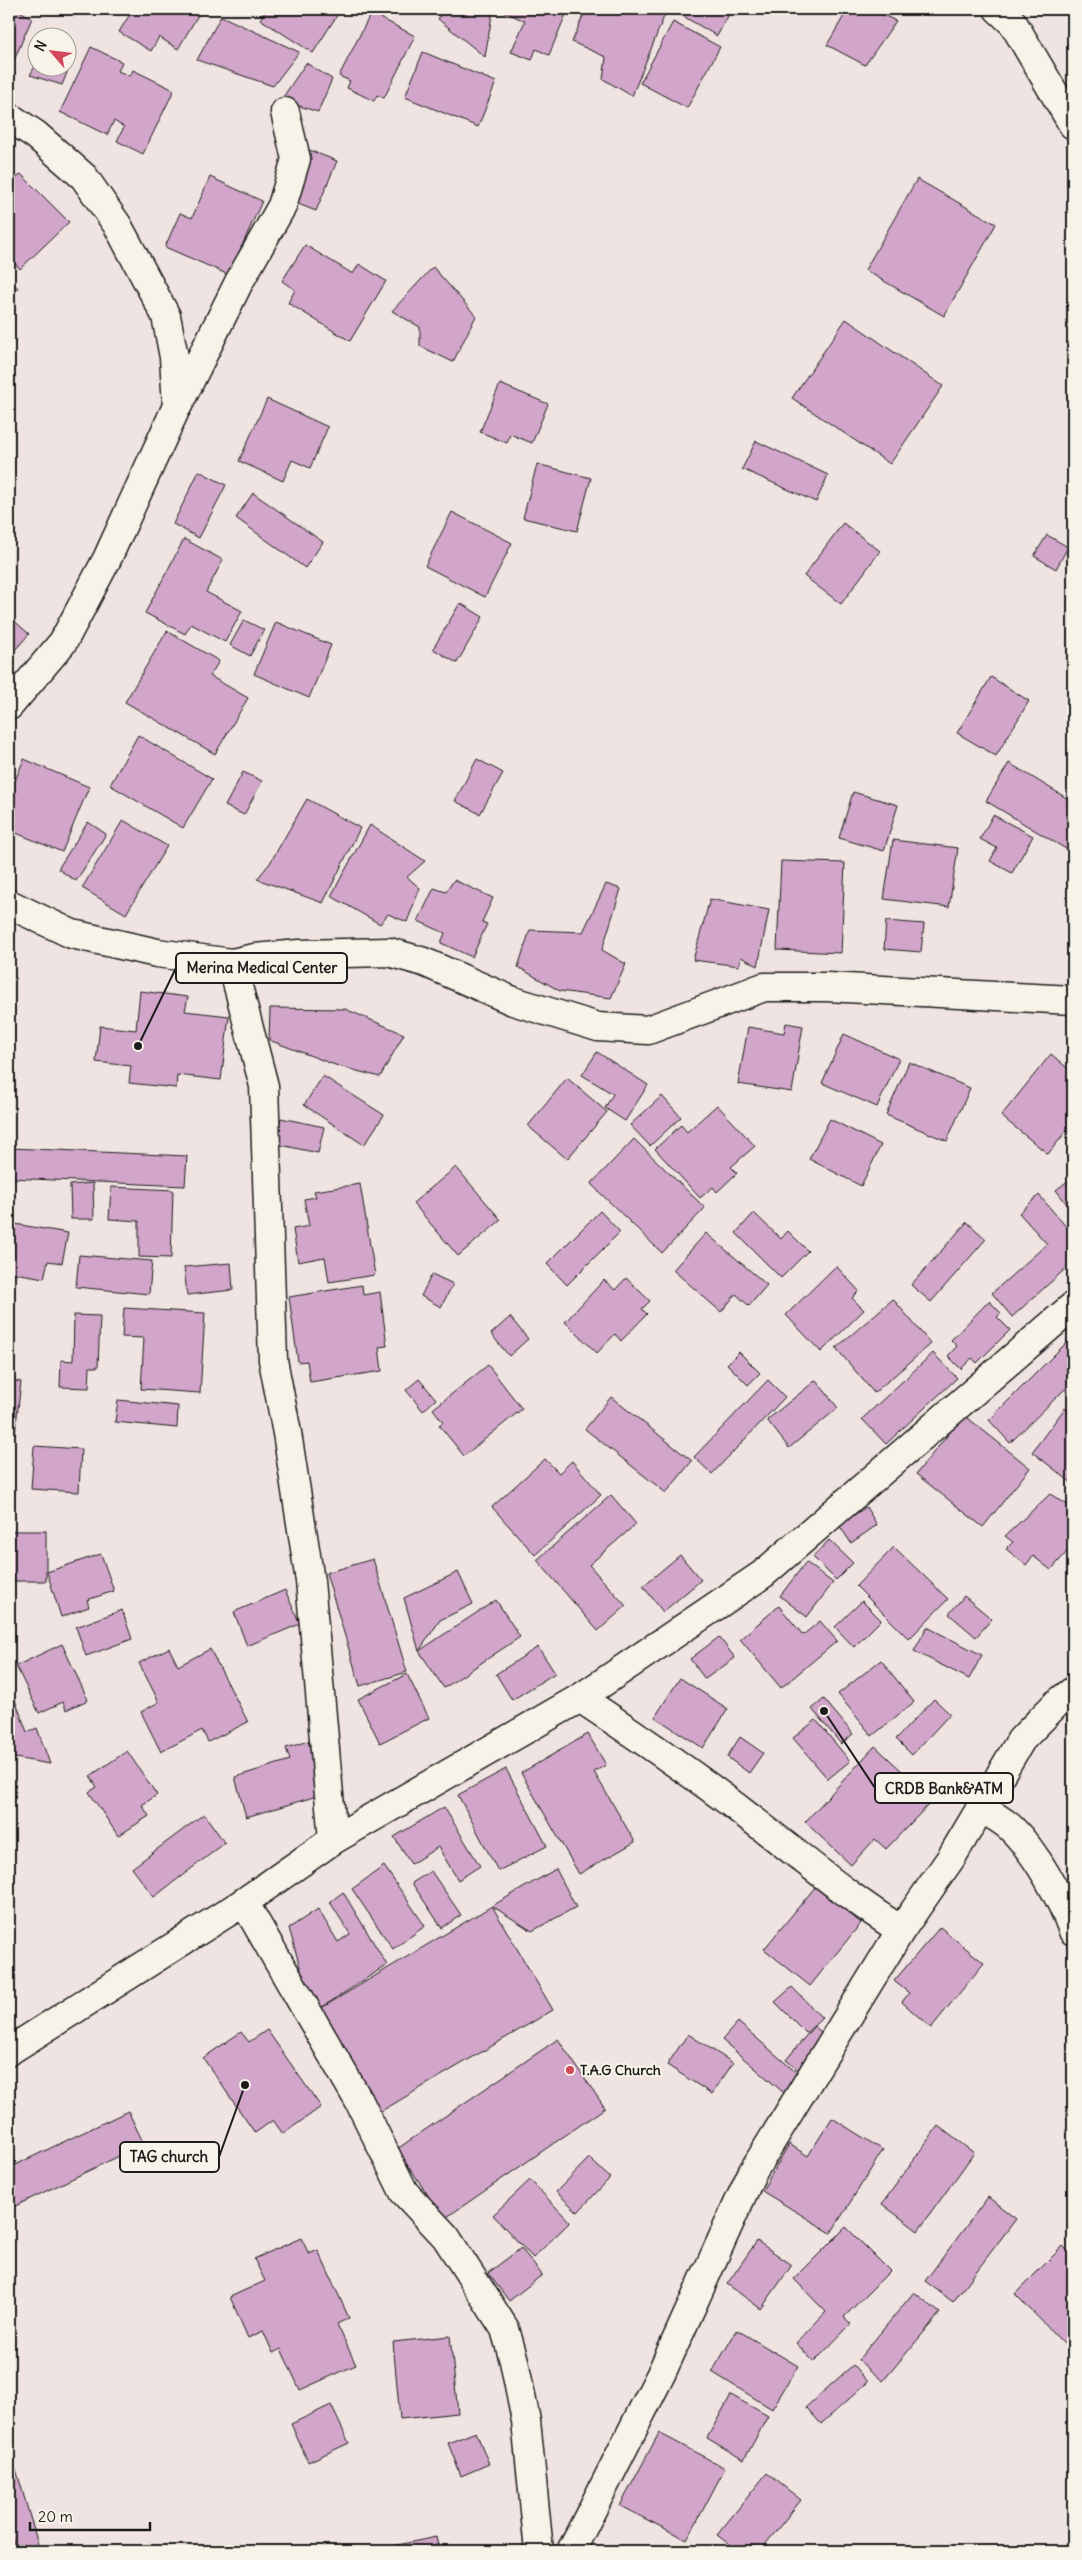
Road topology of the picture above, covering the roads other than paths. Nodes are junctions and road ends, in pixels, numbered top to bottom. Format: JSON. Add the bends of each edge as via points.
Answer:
{"nodes":[{"id":1,"x":998,"y":9,"type":"edge"},
{"id":2,"x":285,"y":112,"type":"dead end"},
{"id":3,"x":9,"y":117,"type":"edge"},
{"id":4,"x":1073,"y":126,"type":"edge"},
{"id":5,"x":177,"y":406,"type":"junction"},
{"id":6,"x":9,"y":706,"type":"edge"},
{"id":7,"x":9,"y":904,"type":"edge"},
{"id":8,"x":232,"y":963,"type":"junction"},
{"id":9,"x":1073,"y":1000,"type":"edge"},
{"id":10,"x":1073,"y":1306,"type":"edge"},
{"id":11,"x":1073,"y":1691,"type":"edge"},
{"id":12,"x":580,"y":1698,"type":"junction"},
{"id":13,"x":980,"y":1807,"type":"junction"},
{"id":14,"x":333,"y":1840,"type":"junction"},
{"id":15,"x":244,"y":1902,"type":"junction"},
{"id":16,"x":901,"y":1930,"type":"junction"},
{"id":17,"x":1073,"y":1931,"type":"edge"},
{"id":18,"x":9,"y":2051,"type":"edge"},
{"id":19,"x":539,"y":2551,"type":"edge"},
{"id":20,"x":571,"y":2551,"type":"edge"}],
"edges":[{"from":1,"to":4,"type":"street","via":[[1013,23]]},
{"from":2,"to":5,"type":"street","via":[[296,159],[282,206],[239,282]]},
{"from":3,"to":5,"type":"street","via":[[36,135],[84,178],[118,226],[166,316],[174,357]]},
{"from":5,"to":6,"type":"street","via":[[107,559],[64,642]]},
{"from":7,"to":8,"type":"street","via":[[72,934],[157,953]]},
{"from":8,"to":9,"type":"street","via":[[299,954],[389,952],[424,962],[513,1001],[598,1027],[648,1030],[764,988],[827,987]]},
{"from":8,"to":14,"type":"street","via":[[264,1086],[273,1360],[310,1581]]},
{"from":10,"to":12,"type":"street","via":[[763,1574]]},
{"from":11,"to":13,"type":"street","via":[[1022,1740]]},
{"from":12,"to":14,"type":"street"},
{"from":12,"to":16,"type":"street","via":[[737,1808],[875,1914]]},
{"from":13,"to":16,"type":"street","via":[[951,1858]]},
{"from":13,"to":17,"type":"street","via":[[1012,1828],[1035,1859],[1068,1915]]},
{"from":14,"to":15,"type":"street"},
{"from":15,"to":18,"type":"street"},
{"from":15,"to":19,"type":"street","via":[[359,2101],[404,2192],[446,2237],[505,2328],[526,2421]]},
{"from":16,"to":20,"type":"street","via":[[752,2173],[661,2374]]}]}
